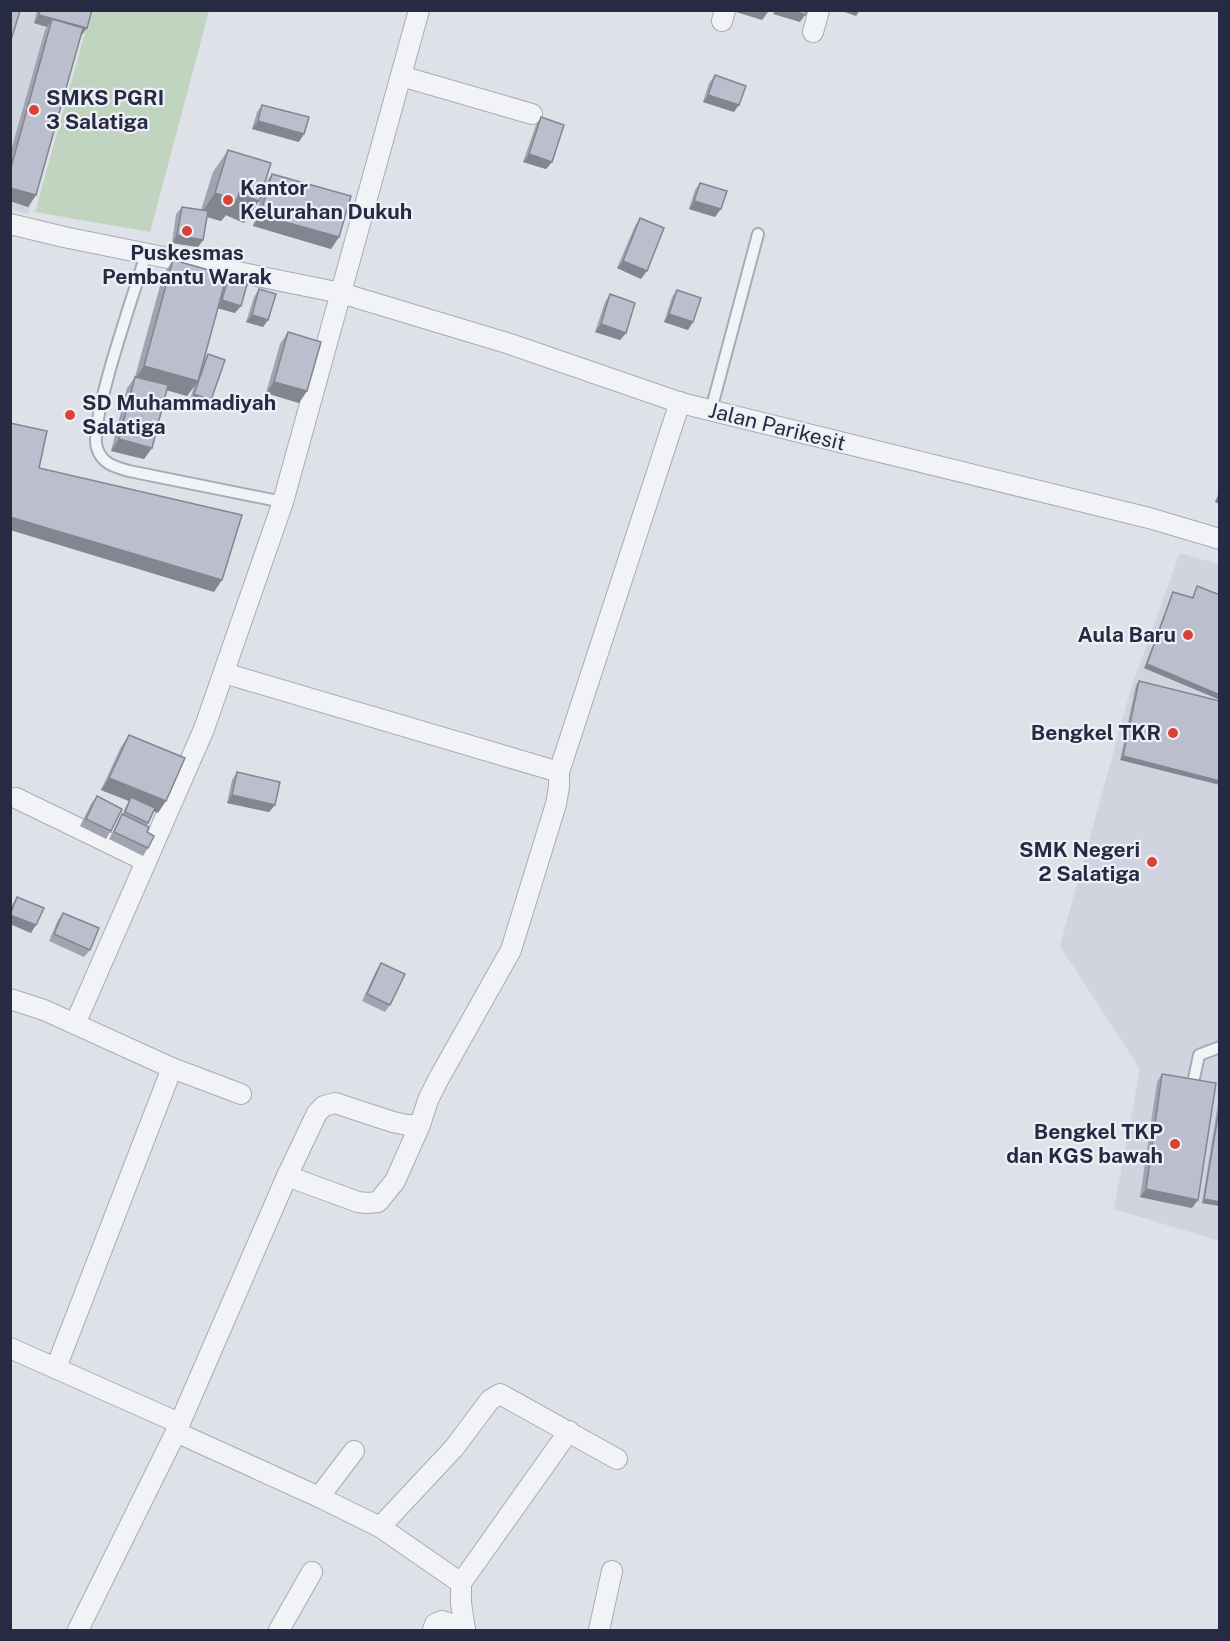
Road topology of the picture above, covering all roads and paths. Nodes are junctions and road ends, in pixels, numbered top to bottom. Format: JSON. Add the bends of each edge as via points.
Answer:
{"nodes":[{"id":1,"x":419,"y":10,"type":"edge"},
{"id":2,"x":819,"y":10,"type":"edge"},
{"id":3,"x":813,"y":32,"type":"dead end"},
{"id":4,"x":401,"y":76,"type":"junction"},
{"id":5,"x":532,"y":114,"type":"dead end"},
{"id":6,"x":10,"y":224,"type":"edge"},
{"id":7,"x":758,"y":234,"type":"dead end"},
{"id":8,"x":146,"y":254,"type":"junction"},
{"id":9,"x":341,"y":293,"type":"junction"},
{"id":10,"x":680,"y":402,"type":"junction"},
{"id":11,"x":711,"y":410,"type":"junction"},
{"id":12,"x":283,"y":502,"type":"junction"},
{"id":13,"x":1220,"y":540,"type":"edge"},
{"id":14,"x":224,"y":673,"type":"junction"},
{"id":15,"x":559,"y":772,"type":"junction"},
{"id":16,"x":16,"y":798,"type":"dead end"},
{"id":17,"x":146,"y":861,"type":"junction"},
{"id":18,"x":10,"y":999,"type":"edge"},
{"id":19,"x":75,"y":1024,"type":"junction"},
{"id":20,"x":1220,"y":1047,"type":"edge"},
{"id":21,"x":172,"y":1068,"type":"junction"},
{"id":22,"x":1193,"y":1083,"type":"edge"},
{"id":23,"x":241,"y":1094,"type":"dead end"},
{"id":24,"x":420,"y":1125,"type":"junction"},
{"id":25,"x":287,"y":1176,"type":"junction"},
{"id":26,"x":10,"y":1348,"type":"edge"},
{"id":27,"x":56,"y":1368,"type":"junction"},
{"id":28,"x":177,"y":1428,"type":"junction"},
{"id":29,"x":569,"y":1431,"type":"junction"},
{"id":30,"x":354,"y":1451,"type":"dead end"},
{"id":31,"x":617,"y":1459,"type":"dead end"},
{"id":32,"x":319,"y":1497,"type":"junction"},
{"id":33,"x":380,"y":1527,"type":"junction"},
{"id":34,"x":612,"y":1571,"type":"dead end"},
{"id":35,"x":312,"y":1572,"type":"dead end"},
{"id":36,"x":461,"y":1583,"type":"junction"},
{"id":37,"x":78,"y":1630,"type":"edge"},
{"id":38,"x":279,"y":1630,"type":"edge"},
{"id":39,"x":433,"y":1630,"type":"edge"},
{"id":40,"x":465,"y":1630,"type":"edge"},
{"id":41,"x":599,"y":1630,"type":"edge"}],
"edges":[{"from":1,"to":4,"type":"street"},
{"from":2,"to":3,"type":"street"},
{"from":4,"to":5,"type":"street"},
{"from":4,"to":9,"type":"street"},
{"from":6,"to":8,"type":"street","name":"Jalan Parikesit"},
{"from":7,"to":11,"type":"lane"},
{"from":8,"to":9,"type":"street","name":"Jalan Parikesit"},
{"from":8,"to":12,"type":"lane","via":[[103,397],[96,429],[101,458],[111,466],[129,471]]},
{"from":9,"to":10,"type":"street","name":"Jalan Parikesit","via":[[510,344]]},
{"from":9,"to":12,"type":"street"},
{"from":10,"to":11,"type":"street","name":"Jalan Parikesit"},
{"from":10,"to":15,"type":"street"},
{"from":11,"to":13,"type":"street","name":"Jalan Parikesit","via":[[1149,518]]},
{"from":12,"to":14,"type":"street"},
{"from":14,"to":15,"type":"street"},
{"from":14,"to":17,"type":"street"},
{"from":15,"to":24,"type":"street","via":[[556,804],[511,950],[438,1080]]},
{"from":16,"to":17,"type":"street"},
{"from":17,"to":19,"type":"street"},
{"from":18,"to":19,"type":"street"},
{"from":19,"to":21,"type":"street"},
{"from":20,"to":22,"type":"lane","via":[[1199,1055]]},
{"from":21,"to":23,"type":"street"},
{"from":21,"to":27,"type":"street"},
{"from":24,"to":25,"type":"street","via":[[393,1122],[345,1104],[324,1106],[312,1122]]},
{"from":24,"to":25,"type":"street","via":[[395,1181],[378,1202],[358,1202]]},
{"from":25,"to":28,"type":"street"},
{"from":26,"to":27,"type":"street"},
{"from":27,"to":28,"type":"street"},
{"from":28,"to":32,"type":"street"},
{"from":28,"to":37,"type":"street"},
{"from":29,"to":31,"type":"street"},
{"from":29,"to":33,"type":"street","via":[[500,1394],[495,1396],[454,1448]]},
{"from":29,"to":36,"type":"street"},
{"from":30,"to":32,"type":"street"},
{"from":32,"to":33,"type":"street"},
{"from":33,"to":36,"type":"street"},
{"from":34,"to":41,"type":"street"},
{"from":35,"to":38,"type":"street"},
{"from":36,"to":40,"type":"street"},
{"from":39,"to":40,"type":"street","via":[[442,1620]]}]}
